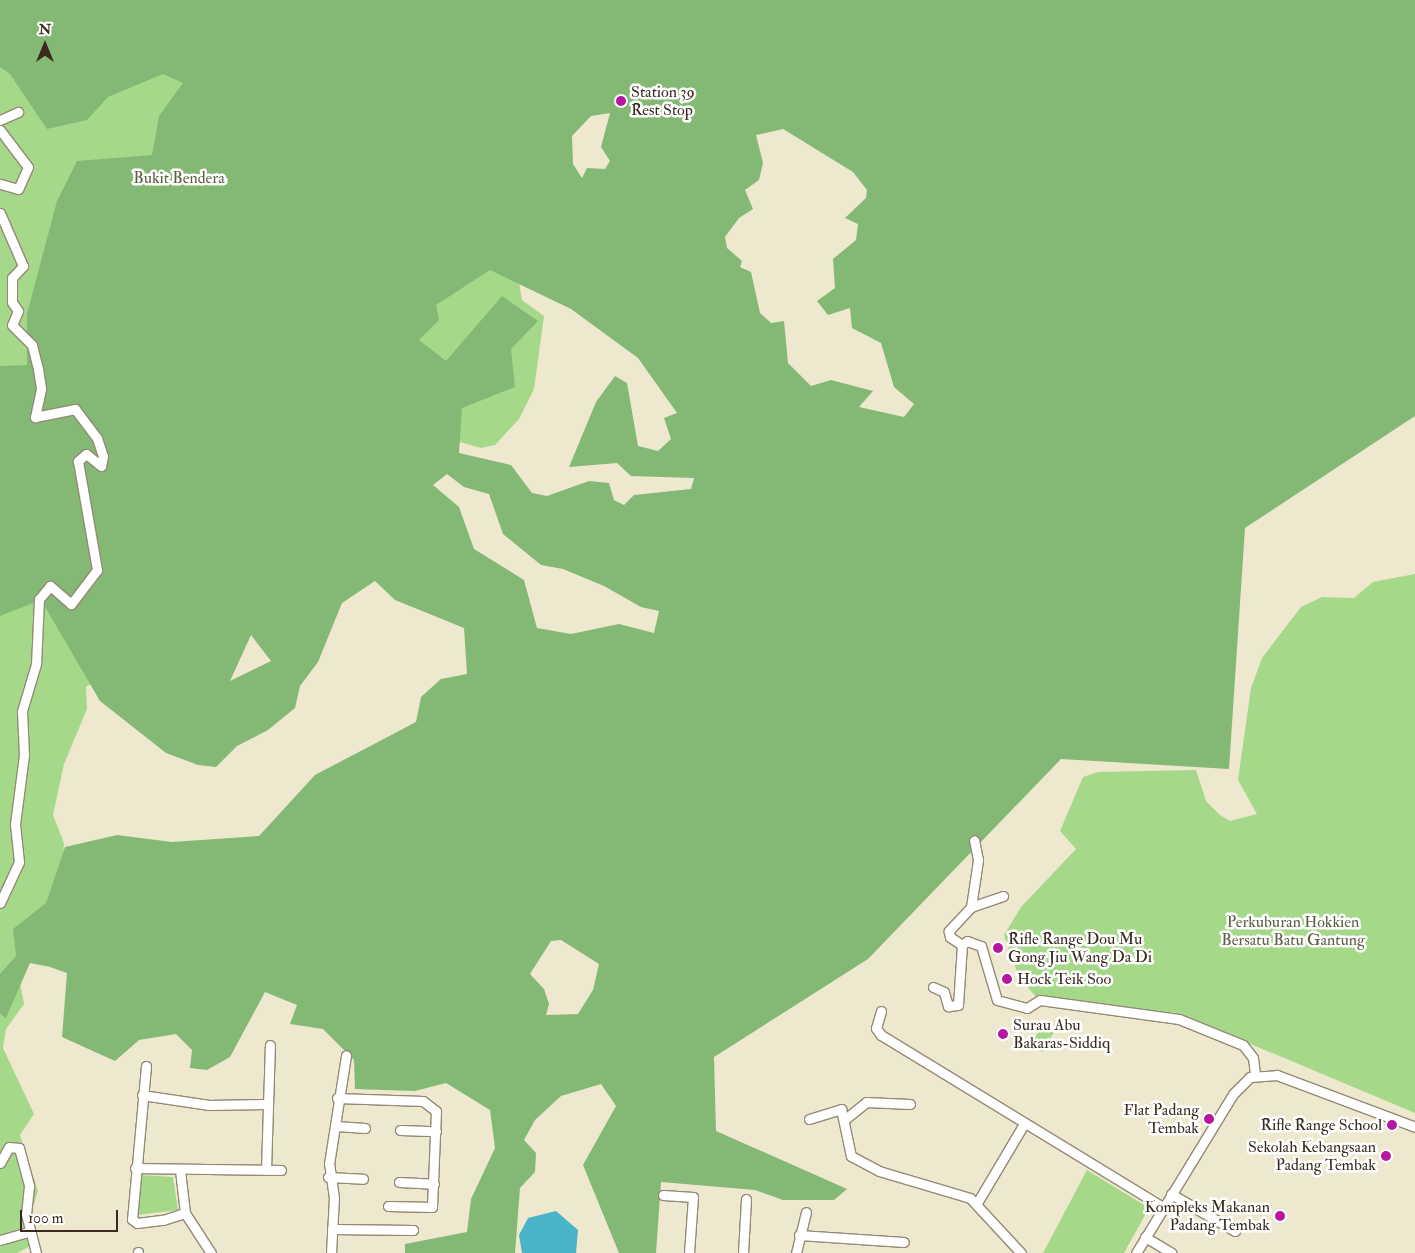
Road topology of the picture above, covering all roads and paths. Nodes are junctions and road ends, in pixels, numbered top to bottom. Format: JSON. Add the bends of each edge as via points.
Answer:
{"nodes":[{"id":1,"x":18,"y":112,"type":"dead end"},
{"id":2,"x":0,"y":120,"type":"edge"},
{"id":3,"x":0,"y":130,"type":"edge"},
{"id":4,"x":0,"y":184,"type":"edge"},
{"id":5,"x":0,"y":213,"type":"edge"},
{"id":6,"x":974,"y":840,"type":"dead end"},
{"id":7,"x":1003,"y":896,"type":"dead end"},
{"id":8,"x":0,"y":903,"type":"edge"},
{"id":9,"x":971,"y":907,"type":"junction"},
{"id":10,"x":962,"y":945,"type":"junction"},
{"id":11,"x":934,"y":987,"type":"dead end"},
{"id":12,"x":881,"y":1011,"type":"dead end"},
{"id":13,"x":270,"y":1046,"type":"dead end"},
{"id":14,"x":346,"y":1055,"type":"dead end"},
{"id":15,"x":146,"y":1066,"type":"dead end"},
{"id":16,"x":1255,"y":1075,"type":"junction"},
{"id":17,"x":142,"y":1095,"type":"junction"},
{"id":18,"x":336,"y":1098,"type":"junction"},
{"id":19,"x":265,"y":1104,"type":"junction"},
{"id":20,"x":910,"y":1104,"type":"dead end"},
{"id":21,"x":809,"y":1119,"type":"dead end"},
{"id":22,"x":844,"y":1120,"type":"junction"},
{"id":23,"x":1024,"y":1124,"type":"junction"},
{"id":24,"x":336,"y":1126,"type":"junction"},
{"id":25,"x":1415,"y":1127,"type":"edge"},
{"id":26,"x":365,"y":1128,"type":"dead end"},
{"id":27,"x":400,"y":1130,"type":"dead end"},
{"id":28,"x":436,"y":1131,"type":"junction"},
{"id":29,"x":0,"y":1164,"type":"edge"},
{"id":30,"x":135,"y":1168,"type":"junction"},
{"id":31,"x":180,"y":1170,"type":"junction"},
{"id":32,"x":266,"y":1170,"type":"junction"},
{"id":33,"x":281,"y":1170,"type":"dead end"},
{"id":34,"x":328,"y":1177,"type":"junction"},
{"id":35,"x":364,"y":1180,"type":"dead end"},
{"id":36,"x":399,"y":1182,"type":"dead end"},
{"id":37,"x":434,"y":1184,"type":"junction"},
{"id":38,"x":1171,"y":1194,"type":"junction"},
{"id":39,"x":663,"y":1195,"type":"dead end"},
{"id":40,"x":746,"y":1199,"type":"dead end"},
{"id":41,"x":977,"y":1203,"type":"junction"},
{"id":42,"x":388,"y":1206,"type":"dead end"},
{"id":43,"x":1163,"y":1207,"type":"junction"},
{"id":44,"x":806,"y":1212,"type":"dead end"},
{"id":45,"x":186,"y":1214,"type":"junction"},
{"id":46,"x":332,"y":1229,"type":"junction"},
{"id":47,"x":413,"y":1230,"type":"dead end"},
{"id":48,"x":1235,"y":1231,"type":"dead end"},
{"id":49,"x":28,"y":1232,"type":"junction"},
{"id":50,"x":799,"y":1235,"type":"junction"},
{"id":51,"x":1145,"y":1237,"type":"junction"},
{"id":52,"x":0,"y":1240,"type":"edge"},
{"id":53,"x":904,"y":1242,"type":"dead end"},
{"id":54,"x":36,"y":1253,"type":"edge"},
{"id":55,"x":211,"y":1253,"type":"edge"},
{"id":56,"x":331,"y":1253,"type":"edge"},
{"id":57,"x":689,"y":1253,"type":"edge"},
{"id":58,"x":743,"y":1253,"type":"edge"},
{"id":59,"x":796,"y":1253,"type":"edge"},
{"id":60,"x":1021,"y":1253,"type":"edge"},
{"id":61,"x":1136,"y":1253,"type":"edge"},
{"id":62,"x":1172,"y":1253,"type":"edge"}],
"edges":[{"from":1,"to":2,"type":"street"},
{"from":3,"to":4,"type":"street","via":[[28,167],[18,189]]},
{"from":5,"to":8,"type":"street","via":[[22,263],[12,278],[12,302],[18,311],[12,325],[32,345],[41,390],[35,417],[75,408],[97,438],[103,456],[101,466],[86,454],[78,461],[97,570],[71,604],[50,586],[42,592],[33,686],[22,715],[24,755],[14,824],[19,862]]},
{"from":6,"to":9,"type":"street","via":[[978,860]]},
{"from":7,"to":9,"type":"street"},
{"from":9,"to":10,"type":"street","via":[[949,930],[950,937]]},
{"from":10,"to":11,"type":"street","via":[[958,1005],[948,1006],[944,992]]},
{"from":10,"to":16,"type":"street","via":[[967,941],[980,946],[996,997],[1004,1004],[1028,1008],[1040,1000],[1179,1019],[1243,1045],[1253,1058]]},
{"from":12,"to":23,"type":"street","via":[[876,1028],[881,1034]]},
{"from":13,"to":19,"type":"street"},
{"from":14,"to":18,"type":"street"},
{"from":15,"to":17,"type":"street"},
{"from":16,"to":25,"type":"street","via":[[1290,1080]]},
{"from":16,"to":38,"type":"street","via":[[1234,1094]]},
{"from":17,"to":19,"type":"street","via":[[209,1105]]},
{"from":17,"to":30,"type":"street"},
{"from":18,"to":24,"type":"street"},
{"from":18,"to":28,"type":"street","via":[[427,1102],[436,1111]]},
{"from":19,"to":32,"type":"street"},
{"from":20,"to":22,"type":"street","via":[[866,1102]]},
{"from":21,"to":22,"type":"street","via":[[839,1109]]},
{"from":22,"to":41,"type":"street","via":[[845,1147],[854,1158],[896,1176],[956,1192]]},
{"from":23,"to":41,"type":"street"},
{"from":23,"to":43,"type":"street"},
{"from":24,"to":26,"type":"street"},
{"from":24,"to":34,"type":"street"},
{"from":27,"to":28,"type":"street"},
{"from":28,"to":37,"type":"street"},
{"from":29,"to":49,"type":"street","via":[[9,1147],[19,1148],[29,1186]]},
{"from":30,"to":31,"type":"street"},
{"from":30,"to":45,"type":"street","via":[[132,1219],[137,1223]]},
{"from":31,"to":32,"type":"street"},
{"from":31,"to":45,"type":"street"},
{"from":32,"to":33,"type":"street"},
{"from":34,"to":35,"type":"street"},
{"from":34,"to":46,"type":"street","via":[[334,1198]]},
{"from":36,"to":37,"type":"street"},
{"from":37,"to":42,"type":"street","via":[[432,1207]]},
{"from":38,"to":43,"type":"street"},
{"from":38,"to":48,"type":"street"},
{"from":39,"to":57,"type":"street","via":[[693,1196]]},
{"from":40,"to":58,"type":"street"},
{"from":41,"to":60,"type":"street"},
{"from":43,"to":51,"type":"street"},
{"from":44,"to":50,"type":"street"},
{"from":45,"to":55,"type":"street"},
{"from":46,"to":47,"type":"street"},
{"from":46,"to":56,"type":"street"},
{"from":49,"to":52,"type":"street"},
{"from":49,"to":54,"type":"street"},
{"from":50,"to":53,"type":"street"},
{"from":50,"to":59,"type":"street"},
{"from":51,"to":61,"type":"street"},
{"from":51,"to":62,"type":"street"}]}
